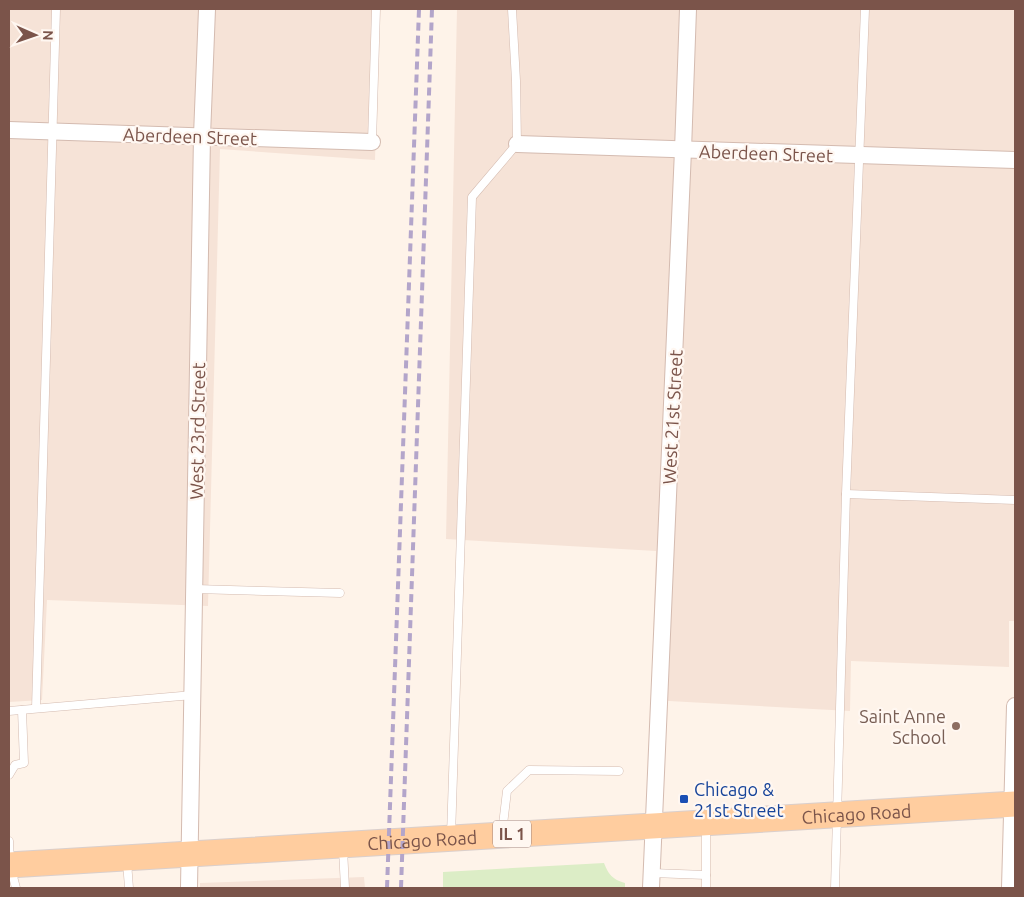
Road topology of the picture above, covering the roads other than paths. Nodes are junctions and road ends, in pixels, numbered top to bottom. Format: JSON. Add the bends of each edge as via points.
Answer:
{"nodes":[{"id":1,"x":56,"y":9,"type":"edge"},
{"id":2,"x":207,"y":9,"type":"edge"},
{"id":3,"x":376,"y":9,"type":"edge"},
{"id":4,"x":512,"y":9,"type":"edge"},
{"id":5,"x":688,"y":9,"type":"edge"},
{"id":6,"x":865,"y":9,"type":"edge"},
{"id":7,"x":9,"y":130,"type":"edge"},
{"id":8,"x":52,"y":131,"type":"junction"},
{"id":9,"x":202,"y":136,"type":"junction"},
{"id":10,"x":372,"y":142,"type":"joint"},
{"id":11,"x":517,"y":144,"type":"junction"},
{"id":12,"x":684,"y":150,"type":"junction"},
{"id":13,"x":861,"y":155,"type":"junction"},
{"id":14,"x":1015,"y":160,"type":"edge"},
{"id":15,"x":846,"y":494,"type":"junction"},
{"id":16,"x":1015,"y":500,"type":"edge"},
{"id":17,"x":195,"y":589,"type":"junction"},
{"id":18,"x":340,"y":593,"type":"dead end"},
{"id":19,"x":193,"y":695,"type":"junction"},
{"id":20,"x":1015,"y":706,"type":"edge"},
{"id":21,"x":36,"y":708,"type":"junction"},
{"id":22,"x":22,"y":710,"type":"junction"},
{"id":23,"x":9,"y":711,"type":"edge"},
{"id":24,"x":619,"y":771,"type":"dead end"},
{"id":25,"x":9,"y":774,"type":"edge"},
{"id":26,"x":1014,"y":804,"type":"edge"},
{"id":27,"x":836,"y":814,"type":"junction"},
{"id":28,"x":706,"y":822,"type":"junction"},
{"id":29,"x":653,"y":826,"type":"junction"},
{"id":30,"x":502,"y":835,"type":"junction"},
{"id":31,"x":451,"y":838,"type":"junction"},
{"id":32,"x":342,"y":844,"type":"junction"},
{"id":33,"x":190,"y":854,"type":"junction"},
{"id":34,"x":127,"y":858,"type":"junction"},
{"id":35,"x":11,"y":865,"type":"edge"},
{"id":36,"x":706,"y":875,"type":"junction"},
{"id":37,"x":652,"y":881,"type":"edge"},
{"id":38,"x":129,"y":888,"type":"edge"},
{"id":39,"x":189,"y":888,"type":"edge"},
{"id":40,"x":345,"y":888,"type":"edge"},
{"id":41,"x":706,"y":888,"type":"edge"},
{"id":42,"x":835,"y":888,"type":"edge"},
{"id":43,"x":1010,"y":888,"type":"edge"}],
"edges":[{"from":1,"to":8,"type":"lane"},
{"from":2,"to":9,"type":"street","name":"West 23rd Street"},
{"from":3,"to":10,"type":"lane"},
{"from":4,"to":11,"type":"lane"},
{"from":5,"to":12,"type":"street","name":"West 21st Street"},
{"from":6,"to":13,"type":"lane"},
{"from":7,"to":8,"type":"street","name":"Aberdeen Street"},
{"from":8,"to":9,"type":"street","name":"Aberdeen Street"},
{"from":8,"to":21,"type":"lane"},
{"from":9,"to":10,"type":"street","name":"Aberdeen Street"},
{"from":9,"to":17,"type":"street","name":"West 23rd Street"},
{"from":11,"to":12,"type":"street","name":"Aberdeen Street"},
{"from":11,"to":31,"type":"lane","via":[[472,197]]},
{"from":12,"to":13,"type":"street","name":"Aberdeen Street"},
{"from":12,"to":29,"type":"street","name":"West 21st Street"},
{"from":13,"to":14,"type":"street","name":"Aberdeen Street"},
{"from":13,"to":15,"type":"lane"},
{"from":15,"to":16,"type":"lane"},
{"from":15,"to":27,"type":"lane"},
{"from":17,"to":18,"type":"lane"},
{"from":17,"to":19,"type":"street","name":"West 23rd Street"},
{"from":19,"to":21,"type":"lane"},
{"from":19,"to":33,"type":"street","name":"West 23rd Street"},
{"from":20,"to":26,"type":"street"},
{"from":21,"to":22,"type":"lane"},
{"from":22,"to":23,"type":"lane"},
{"from":22,"to":25,"type":"lane","via":[[24,763],[16,765]]},
{"from":24,"to":30,"type":"lane","via":[[529,770],[507,791]]},
{"from":26,"to":27,"type":"main road","name":"Chicago Road","number":"IL 1"},
{"from":26,"to":43,"type":"street"},
{"from":27,"to":28,"type":"main road","name":"Chicago Road","number":"IL 1"},
{"from":27,"to":42,"type":"lane"},
{"from":28,"to":29,"type":"main road","name":"Chicago Road","number":"IL 1"},
{"from":28,"to":36,"type":"lane"},
{"from":29,"to":30,"type":"main road","name":"Chicago Road","number":"IL 1"},
{"from":29,"to":37,"type":"street","name":"West 21st Street"},
{"from":30,"to":31,"type":"main road","name":"Chicago Road","number":"IL 1"},
{"from":31,"to":32,"type":"main road","name":"Chicago Road","number":"IL 1"},
{"from":32,"to":33,"type":"main road","name":"Chicago Road","number":"IL 1"},
{"from":32,"to":40,"type":"lane"},
{"from":33,"to":34,"type":"main road","name":"Chicago Road","number":"IL 1"},
{"from":33,"to":39,"type":"street","name":"West 23rd Street"},
{"from":34,"to":35,"type":"main road","name":"Chicago Road","number":"IL 1"},
{"from":34,"to":38,"type":"lane"},
{"from":36,"to":37,"type":"lane"},
{"from":36,"to":41,"type":"lane"}]}
